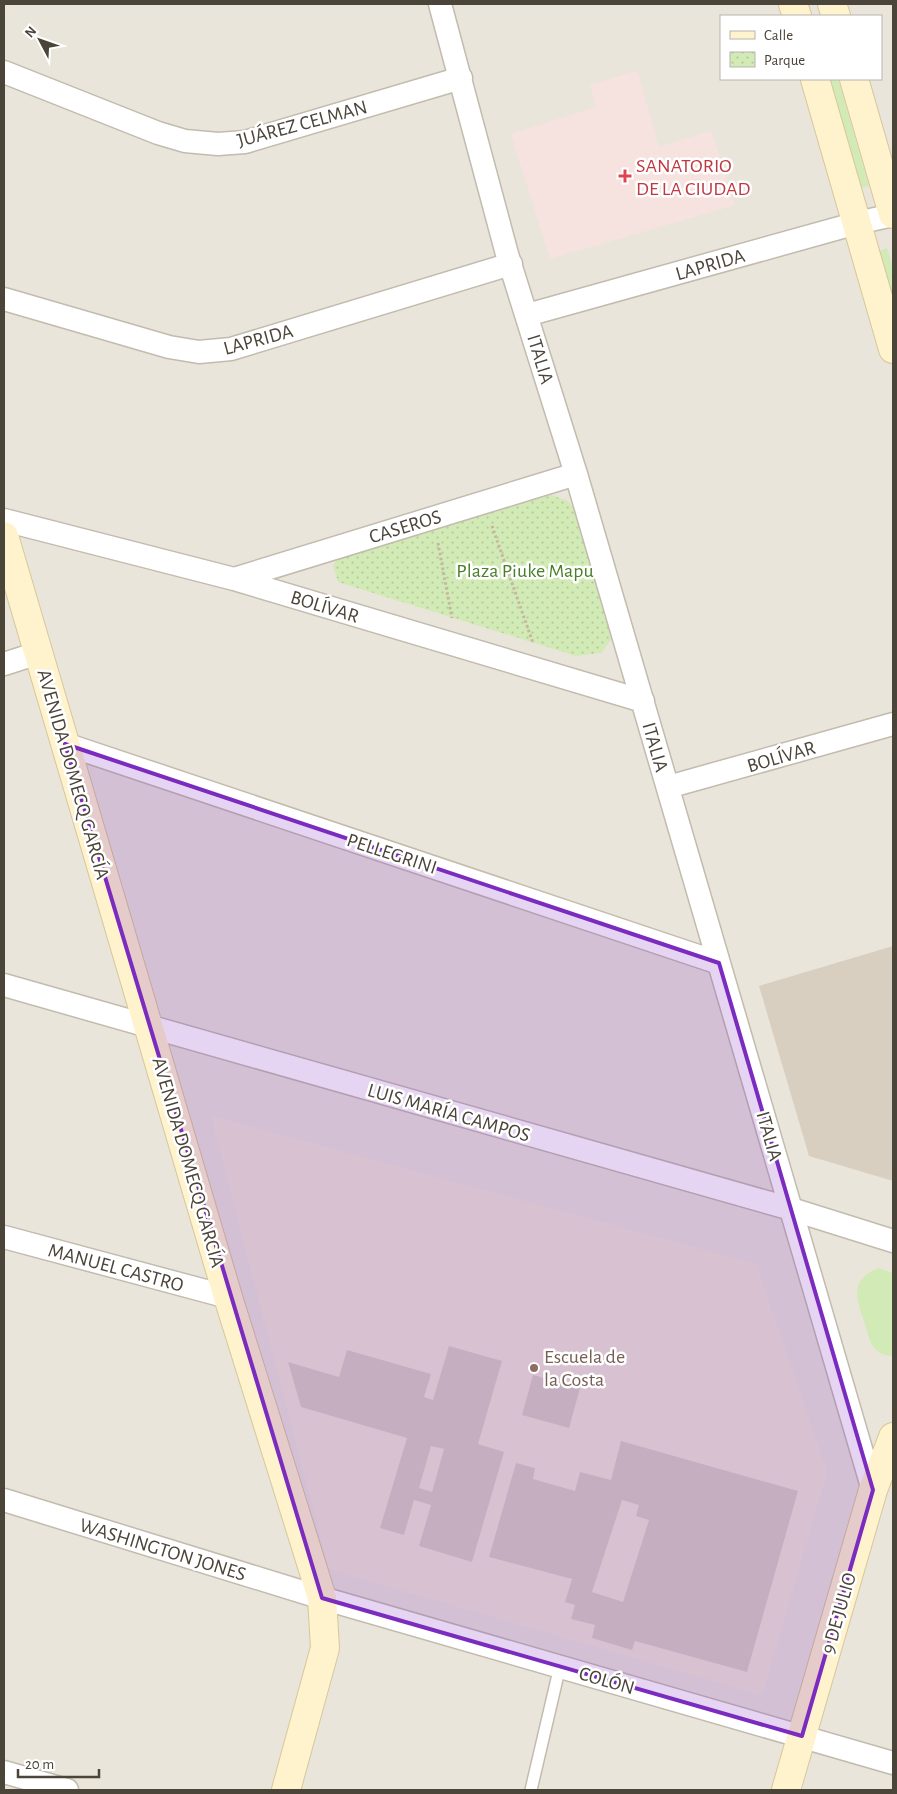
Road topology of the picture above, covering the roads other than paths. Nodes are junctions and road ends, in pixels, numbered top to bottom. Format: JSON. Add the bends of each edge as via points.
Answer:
{"nodes":[{"id":1,"x":440,"y":4,"type":"edge"},
{"id":2,"x":4,"y":72,"type":"edge"},
{"id":3,"x":460,"y":78,"type":"junction"},
{"id":4,"x":815,"y":80,"type":"edge"},
{"id":5,"x":854,"y":80,"type":"edge"},
{"id":6,"x":893,"y":214,"type":"edge"},
{"id":7,"x":856,"y":223,"type":"junction"},
{"id":8,"x":510,"y":264,"type":"junction"},
{"id":9,"x":4,"y":299,"type":"edge"},
{"id":10,"x":527,"y":315,"type":"junction"},
{"id":11,"x":893,"y":349,"type":"edge"},
{"id":12,"x":576,"y":474,"type":"junction"},
{"id":13,"x":4,"y":520,"type":"edge"},
{"id":14,"x":4,"y":536,"type":"edge"},
{"id":15,"x":234,"y":579,"type":"junction"},
{"id":16,"x":38,"y":653,"type":"junction"},
{"id":17,"x":4,"y":664,"type":"edge"},
{"id":18,"x":643,"y":702,"type":"junction"},
{"id":19,"x":893,"y":724,"type":"edge"},
{"id":20,"x":65,"y":744,"type":"junction"},
{"id":21,"x":668,"y":787,"type":"junction"},
{"id":22,"x":719,"y":962,"type":"junction"},
{"id":23,"x":4,"y":985,"type":"edge"},
{"id":24,"x":149,"y":1027,"type":"junction"},
{"id":25,"x":791,"y":1209,"type":"junction"},
{"id":26,"x":4,"y":1238,"type":"edge"},
{"id":27,"x":893,"y":1241,"type":"edge"},
{"id":28,"x":228,"y":1297,"type":"junction"},
{"id":29,"x":893,"y":1437,"type":"edge"},
{"id":30,"x":873,"y":1490,"type":"junction"},
{"id":31,"x":4,"y":1500,"type":"edge"},
{"id":32,"x":322,"y":1598,"type":"junction"},
{"id":33,"x":560,"y":1666,"type":"junction"},
{"id":34,"x":802,"y":1736,"type":"junction"},
{"id":35,"x":893,"y":1763,"type":"edge"},
{"id":36,"x":4,"y":1772,"type":"edge"},
{"id":37,"x":67,"y":1790,"type":"edge"},
{"id":38,"x":286,"y":1790,"type":"edge"},
{"id":39,"x":531,"y":1790,"type":"edge"},
{"id":40,"x":786,"y":1790,"type":"edge"}],
"edges":[{"from":1,"to":3,"type":"street","name":"ITALIA"},
{"from":2,"to":3,"type":"street","name":"JUÁREZ CELMAN","via":[[158,133],[185,141],[218,144],[245,142]]},
{"from":3,"to":8,"type":"street","name":"ITALIA"},
{"from":4,"to":7,"type":"street"},
{"from":5,"to":6,"type":"street"},
{"from":6,"to":7,"type":"street","name":"LAPRIDA"},
{"from":7,"to":10,"type":"street","name":"LAPRIDA"},
{"from":7,"to":11,"type":"street"},
{"from":8,"to":9,"type":"street","name":"LAPRIDA","via":[[231,349],[199,352],[169,347]]},
{"from":8,"to":10,"type":"street","name":"ITALIA"},
{"from":10,"to":12,"type":"street","name":"ITALIA"},
{"from":12,"to":15,"type":"street","name":"CASEROS"},
{"from":12,"to":18,"type":"street","name":"ITALIA"},
{"from":13,"to":15,"type":"street","name":"BOLÍVAR"},
{"from":14,"to":16,"type":"street","name":"AVENIDA DOMECQ GARCÍA"},
{"from":15,"to":18,"type":"street","name":"BOLÍVAR"},
{"from":16,"to":17,"type":"street"},
{"from":16,"to":20,"type":"street","name":"AVENIDA DOMECQ GARCÍA"},
{"from":18,"to":21,"type":"street","name":"ITALIA"},
{"from":19,"to":21,"type":"street","name":"BOLÍVAR"},
{"from":20,"to":22,"type":"street","name":"PELLEGRINI"},
{"from":20,"to":24,"type":"street","name":"AVENIDA DOMECQ GARCÍA"},
{"from":21,"to":22,"type":"street","name":"ITALIA"},
{"from":22,"to":25,"type":"street","name":"ITALIA"},
{"from":23,"to":24,"type":"street","name":"LUIS MARÍA CAMPOS"},
{"from":24,"to":25,"type":"street","name":"LUIS MARÍA CAMPOS"},
{"from":24,"to":28,"type":"street","name":"AVENIDA DOMECQ GARCÍA"},
{"from":25,"to":27,"type":"street","name":"LUIS MARÍA CAMPOS"},
{"from":25,"to":30,"type":"street","name":"ITALIA"},
{"from":26,"to":28,"type":"street","name":"MANUEL CASTRO"},
{"from":28,"to":32,"type":"street","name":"AVENIDA DOMECQ GARCÍA"},
{"from":29,"to":30,"type":"street","name":"9 DE JULIO"},
{"from":30,"to":34,"type":"street","name":"9 DE JULIO"},
{"from":31,"to":32,"type":"street","name":"WASHINGTON JONES"},
{"from":32,"to":33,"type":"street","name":"COLÓN"},
{"from":32,"to":38,"type":"street","name":"AVENIDA DOMECQ GARCÍA","via":[[325,1648]]},
{"from":33,"to":34,"type":"street","name":"COLÓN"},
{"from":33,"to":39,"type":"lane"},
{"from":34,"to":35,"type":"street","name":"COLÓN"},
{"from":34,"to":40,"type":"street","name":"9 DE JULIO"},
{"from":36,"to":37,"type":"street"}]}
